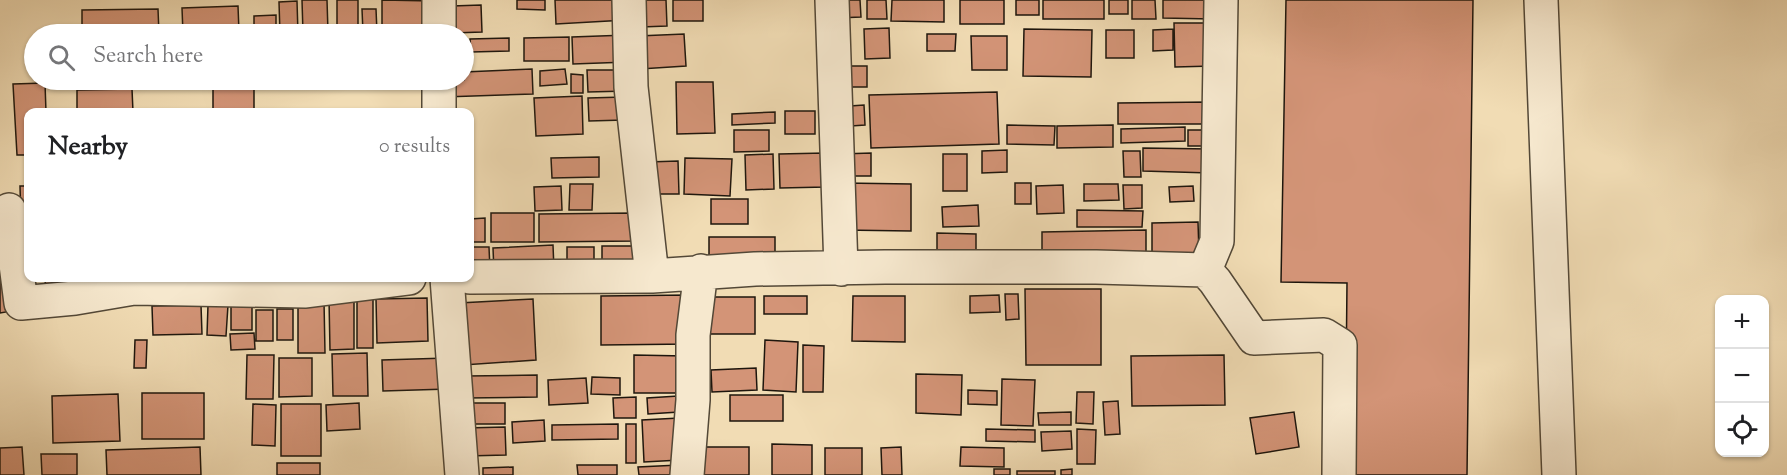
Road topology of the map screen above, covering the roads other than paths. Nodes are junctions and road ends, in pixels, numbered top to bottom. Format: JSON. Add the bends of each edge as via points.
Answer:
{"nodes":[{"id":1,"x":439,"y":0,"type":"edge"},
{"id":2,"x":629,"y":0,"type":"edge"},
{"id":3,"x":832,"y":0,"type":"edge"},
{"id":4,"x":1221,"y":0,"type":"edge"},
{"id":5,"x":1541,"y":0,"type":"edge"},
{"id":6,"x":439,"y":24,"type":"edge"},
{"id":7,"x":439,"y":90,"type":"edge"},
{"id":8,"x":439,"y":108,"type":"edge"},
{"id":9,"x":9,"y":210,"type":"dead end"},
{"id":10,"x":840,"y":268,"type":"junction"},
{"id":11,"x":1205,"y":270,"type":"junction"},
{"id":12,"x":700,"y":272,"type":"junction"},
{"id":13,"x":652,"y":276,"type":"junction"},
{"id":14,"x":474,"y":277,"type":"edge"},
{"id":15,"x":377,"y":282,"type":"edge"},
{"id":16,"x":447,"y":282,"type":"edge"},
{"id":17,"x":462,"y":475,"type":"edge"},
{"id":18,"x":687,"y":475,"type":"edge"},
{"id":19,"x":1339,"y":475,"type":"edge"},
{"id":20,"x":1559,"y":475,"type":"edge"}],
"edges":[{"from":1,"to":6,"type":"street"},
{"from":2,"to":13,"type":"street","via":[[631,87]]},
{"from":3,"to":10,"type":"street"},
{"from":4,"to":11,"type":"street","via":[[1217,240]]},
{"from":5,"to":20,"type":"street"},
{"from":7,"to":8,"type":"street"},
{"from":9,"to":15,"type":"street","via":[[21,303],[134,288],[306,291]]},
{"from":10,"to":11,"type":"street"},
{"from":10,"to":12,"type":"street"},
{"from":11,"to":19,"type":"street","via":[[1254,338],[1324,335],[1341,345]]},
{"from":12,"to":13,"type":"street"},
{"from":12,"to":18,"type":"street"},
{"from":13,"to":14,"type":"street"},
{"from":16,"to":17,"type":"street"}]}
